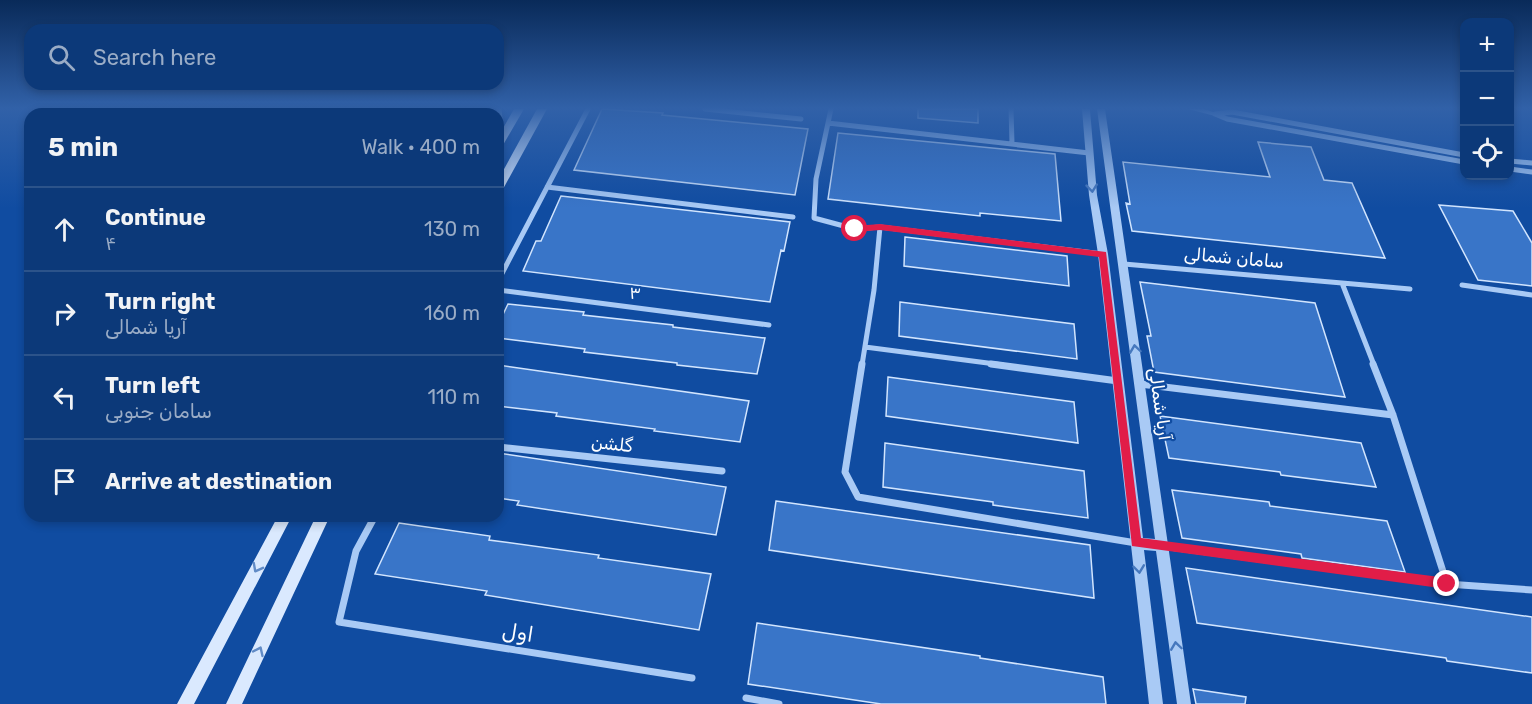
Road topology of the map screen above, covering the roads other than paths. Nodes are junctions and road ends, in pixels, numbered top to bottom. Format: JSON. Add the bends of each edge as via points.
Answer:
{"nodes":[{"id":1,"x":525,"y":142,"type":"edge"},
{"id":2,"x":571,"y":142,"type":"edge"},
{"id":3,"x":824,"y":142,"type":"edge"},
{"id":4,"x":1001,"y":142,"type":"edge"},
{"id":5,"x":1088,"y":142,"type":"edge"},
{"id":6,"x":1105,"y":142,"type":"edge"},
{"id":7,"x":1353,"y":142,"type":"edge"},
{"id":8,"x":1393,"y":142,"type":"edge"},
{"id":9,"x":1012,"y":143,"type":"joint"},
{"id":10,"x":1089,"y":153,"type":"junction"},
{"id":11,"x":1460,"y":154,"type":"edge"},
{"id":12,"x":1460,"y":161,"type":"edge"},
{"id":13,"x":1514,"y":161,"type":"edge"},
{"id":14,"x":1532,"y":163,"type":"edge"},
{"id":15,"x":1514,"y":170,"type":"edge"},
{"id":16,"x":1532,"y":172,"type":"edge"},
{"id":17,"x":504,"y":178,"type":"edge"},
{"id":18,"x":547,"y":187,"type":"junction"},
{"id":19,"x":793,"y":217,"type":"dead end"},
{"id":20,"x":880,"y":227,"type":"junction"},
{"id":21,"x":1103,"y":254,"type":"junction"},
{"id":22,"x":1124,"y":264,"type":"junction"},
{"id":23,"x":504,"y":269,"type":"edge"},
{"id":24,"x":1342,"y":283,"type":"junction"},
{"id":25,"x":1462,"y":285,"type":"dead end"},
{"id":26,"x":1410,"y":289,"type":"dead end"},
{"id":27,"x":504,"y":291,"type":"edge"},
{"id":28,"x":1532,"y":295,"type":"edge"},
{"id":29,"x":769,"y":325,"type":"dead end"},
{"id":30,"x":865,"y":347,"type":"junction"},
{"id":31,"x":1118,"y":381,"type":"junction"},
{"id":32,"x":1140,"y":384,"type":"junction"},
{"id":33,"x":1393,"y":415,"type":"junction"},
{"id":34,"x":504,"y":448,"type":"edge"},
{"id":35,"x":722,"y":471,"type":"dead end"},
{"id":36,"x":282,"y":522,"type":"edge"},
{"id":37,"x":320,"y":522,"type":"edge"},
{"id":38,"x":372,"y":522,"type":"edge"},
{"id":39,"x":1136,"y":543,"type":"junction"},
{"id":40,"x":1162,"y":546,"type":"junction"},
{"id":41,"x":1447,"y":584,"type":"junction"},
{"id":42,"x":1532,"y":590,"type":"edge"},
{"id":43,"x":692,"y":678,"type":"dead end"},
{"id":44,"x":746,"y":698,"type":"dead end"},
{"id":45,"x":185,"y":704,"type":"edge"},
{"id":46,"x":234,"y":704,"type":"edge"},
{"id":47,"x":778,"y":704,"type":"edge"},
{"id":48,"x":1156,"y":704,"type":"edge"},
{"id":49,"x":1184,"y":704,"type":"edge"}],
"edges":[{"from":1,"to":17,"type":"main road"},
{"from":2,"to":18,"type":"street"},
{"from":3,"to":20,"type":"street","via":[[816,179],[814,218],[855,229]]},
{"from":4,"to":9,"type":"street"},
{"from":5,"to":10,"type":"street"},
{"from":6,"to":22,"type":"street","name":"آریا شمالی"},
{"from":7,"to":12,"type":"street"},
{"from":8,"to":11,"type":"street"},
{"from":9,"to":10,"type":"street"},
{"from":10,"to":21,"type":"street","one_way":true},
{"from":13,"to":14,"type":"street"},
{"from":15,"to":16,"type":"street"},
{"from":18,"to":19,"type":"street"},
{"from":18,"to":23,"type":"street"},
{"from":20,"to":21,"type":"street"},
{"from":20,"to":30,"type":"street"},
{"from":21,"to":31,"type":"street"},
{"from":22,"to":24,"type":"street","name":"سامان شمالی"},
{"from":32,"to":22,"type":"street","name":"آریا شمالی","one_way":true},
{"from":24,"to":26,"type":"street","name":"سامان شمالی"},
{"from":24,"to":33,"type":"street"},
{"from":25,"to":28,"type":"street"},
{"from":27,"to":29,"type":"street","name":"۳"},
{"from":30,"to":31,"type":"street"},
{"from":30,"to":39,"type":"street","via":[[845,472],[858,497]]},
{"from":31,"to":39,"type":"street"},
{"from":32,"to":33,"type":"street"},
{"from":32,"to":40,"type":"street","name":"آریا شمالی"},
{"from":33,"to":41,"type":"street"},
{"from":34,"to":35,"type":"street","name":"گلشن"},
{"from":36,"to":45,"type":"main road","one_way":true},
{"from":46,"to":37,"type":"main road","one_way":true},
{"from":38,"to":43,"type":"street","name":"اول","via":[[356,551],[339,622]]},
{"from":39,"to":40,"type":"street"},
{"from":39,"to":48,"type":"street","one_way":true},
{"from":40,"to":41,"type":"street"},
{"from":49,"to":40,"type":"street","name":"آریا شمالی","one_way":true},
{"from":41,"to":42,"type":"street"},
{"from":44,"to":47,"type":"street"}]}
